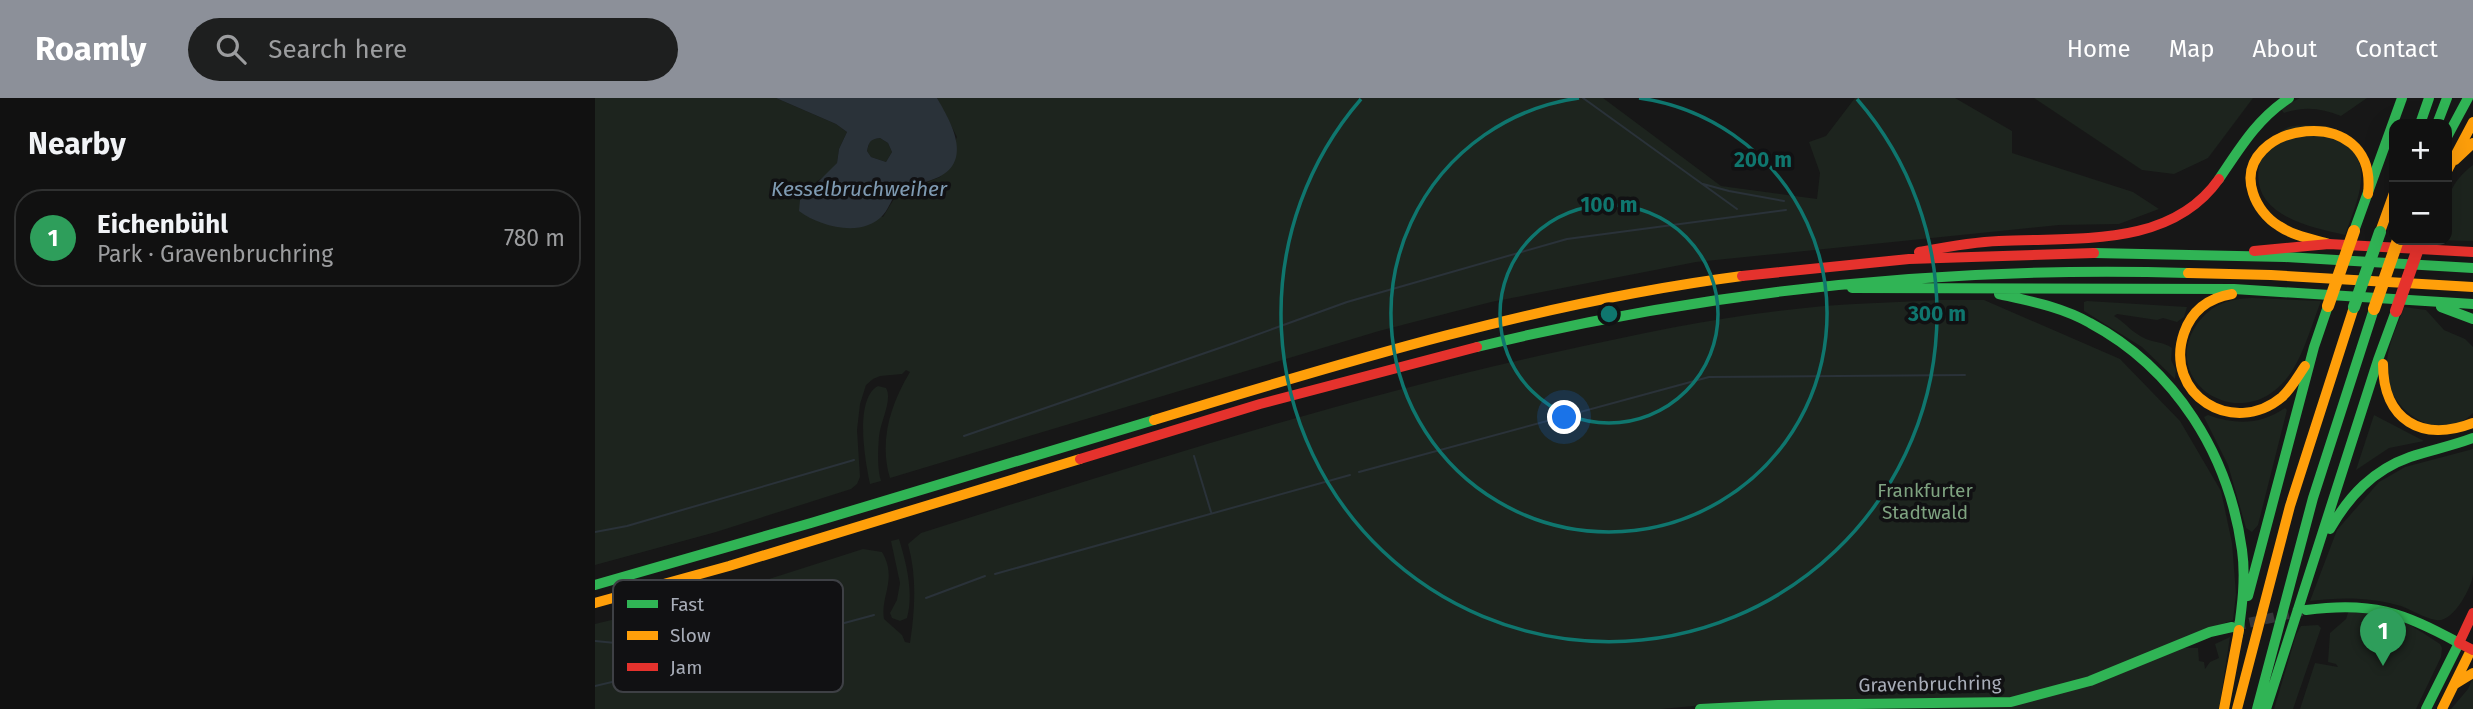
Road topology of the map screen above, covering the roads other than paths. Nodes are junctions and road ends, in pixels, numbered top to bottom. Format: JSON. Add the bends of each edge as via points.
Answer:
{"nodes":[{"id":1,"x":2289,"y":98,"type":"edge"},
{"id":2,"x":2402,"y":98,"type":"edge"},
{"id":3,"x":2430,"y":98,"type":"edge"},
{"id":4,"x":2447,"y":98,"type":"edge"},
{"id":5,"x":2468,"y":98,"type":"edge"},
{"id":6,"x":2422,"y":119,"type":"edge"},
{"id":7,"x":2439,"y":119,"type":"edge"},
{"id":8,"x":2279,"y":121,"type":"dead end"},
{"id":9,"x":2473,"y":122,"type":"edge"},
{"id":10,"x":2349,"y":128,"type":"dead end"},
{"id":11,"x":2452,"y":128,"type":"edge"},
{"id":12,"x":2473,"y":143,"type":"edge"},
{"id":13,"x":2452,"y":161,"type":"edge"},
{"id":14,"x":2452,"y":164,"type":"edge"},
{"id":15,"x":2368,"y":194,"type":"junction"},
{"id":16,"x":2389,"y":206,"type":"edge"},
{"id":17,"x":2329,"y":244,"type":"junction"},
{"id":18,"x":2396,"y":245,"type":"edge"},
{"id":19,"x":2419,"y":245,"type":"edge"},
{"id":20,"x":2473,"y":252,"type":"edge"},
{"id":21,"x":2205,"y":255,"type":"junction"},
{"id":22,"x":1864,"y":262,"type":"junction"},
{"id":23,"x":2473,"y":268,"type":"edge"},
{"id":24,"x":1809,"y":286,"type":"junction"},
{"id":25,"x":2473,"y":287,"type":"edge"},
{"id":26,"x":1953,"y":288,"type":"junction"},
{"id":27,"x":2277,"y":291,"type":"junction"},
{"id":28,"x":2414,"y":299,"type":"junction"},
{"id":29,"x":2473,"y":304,"type":"edge"},
{"id":30,"x":2473,"y":319,"type":"edge"},
{"id":31,"x":2388,"y":335,"type":"junction"},
{"id":32,"x":2314,"y":347,"type":"junction"},
{"id":33,"x":2473,"y":423,"type":"edge"},
{"id":34,"x":2473,"y":438,"type":"edge"},
{"id":35,"x":2312,"y":567,"type":"junction"},
{"id":36,"x":613,"y":580,"type":"edge"},
{"id":37,"x":613,"y":580,"type":"edge"},
{"id":38,"x":684,"y":580,"type":"edge"},
{"id":39,"x":595,"y":585,"type":"edge"},
{"id":40,"x":613,"y":598,"type":"edge"},
{"id":41,"x":595,"y":603,"type":"edge"},
{"id":42,"x":2306,"y":610,"type":"tunnel mouth"},
{"id":43,"x":2473,"y":613,"type":"edge"},
{"id":44,"x":2235,"y":631,"type":"junction"},
{"id":45,"x":2459,"y":643,"type":"junction"},
{"id":46,"x":2473,"y":650,"type":"edge"},
{"id":47,"x":2473,"y":673,"type":"edge"},
{"id":48,"x":2455,"y":684,"type":"junction"},
{"id":49,"x":1700,"y":709,"type":"edge"},
{"id":50,"x":2224,"y":709,"type":"edge"},
{"id":51,"x":2237,"y":709,"type":"edge"},
{"id":52,"x":2257,"y":709,"type":"edge"},
{"id":53,"x":2266,"y":709,"type":"edge"},
{"id":54,"x":2426,"y":709,"type":"edge"},
{"id":55,"x":2442,"y":709,"type":"edge"}],
"edges":[{"from":1,"to":22,"type":"main road","via":[[2249,132],[2208,195],[2162,225],[2120,234],[1975,242]]},
{"from":2,"to":15,"type":"main road"},
{"from":3,"to":6,"type":"main road"},
{"from":4,"to":7,"type":"main road"},
{"from":5,"to":11,"type":"main road"},
{"from":8,"to":17,"type":"main road","via":[[2259,139],[2251,157],[2252,194],[2280,227]]},
{"from":9,"to":13,"type":"main road"},
{"from":10,"to":15,"type":"main road","via":[[2368,157]]},
{"from":12,"to":14,"type":"main road"},
{"from":15,"to":32,"type":"main road","bridge":true},
{"from":16,"to":51,"type":"main road","bridge":true,"via":[[2306,457]]},
{"from":17,"to":20,"type":"main road"},
{"from":17,"to":21,"type":"main road"},
{"from":18,"to":52,"type":"main road","bridge":true,"via":[[2313,498]]},
{"from":19,"to":31,"type":"main road","bridge":true},
{"from":21,"to":22,"type":"main road","via":[[2010,255]]},
{"from":21,"to":23,"type":"main road"},
{"from":22,"to":36,"type":"main road","via":[[1657,290],[1380,353]]},
{"from":24,"to":25,"type":"main road","via":[[1930,276],[2123,272]]},
{"from":24,"to":26,"type":"main road"},
{"from":24,"to":38,"type":"main road","via":[[1623,314],[1330,384]]},
{"from":26,"to":27,"type":"main road"},
{"from":26,"to":44,"type":"main road","via":[[2015,297],[2071,314],[2131,349],[2174,390],[2214,449],[2233,498],[2243,560],[2243,592]]},
{"from":27,"to":28,"type":"main road"},
{"from":27,"to":32,"type":"main road","via":[[2220,296],[2196,311],[2181,340],[2180,361],[2188,385],[2220,411],[2260,412],[2292,388]]},
{"from":28,"to":29,"type":"main road"},
{"from":28,"to":30,"type":"main road"},
{"from":31,"to":33,"type":"main road","via":[[2381,379],[2395,411],[2415,426],[2436,432]]},
{"from":31,"to":35,"type":"main road"},
{"from":32,"to":44,"type":"main road"},
{"from":34,"to":35,"type":"main road","via":[[2399,460],[2365,481],[2338,514]]},
{"from":35,"to":53,"type":"main road"},
{"from":37,"to":39,"type":"main road"},
{"from":40,"to":41,"type":"main road"},
{"from":42,"to":45,"type":"main road","via":[[2353,605],[2387,610]]},
{"from":43,"to":45,"type":"main road"},
{"from":44,"to":49,"type":"main road","name":"Gravenbruchring","via":[[2210,632],[2090,681],[2011,702]]},
{"from":44,"to":50,"type":"main road"},
{"from":45,"to":46,"type":"main road"},
{"from":45,"to":54,"type":"main road"},
{"from":46,"to":48,"type":"main road"},
{"from":47,"to":48,"type":"main road"},
{"from":48,"to":55,"type":"main road"}]}
